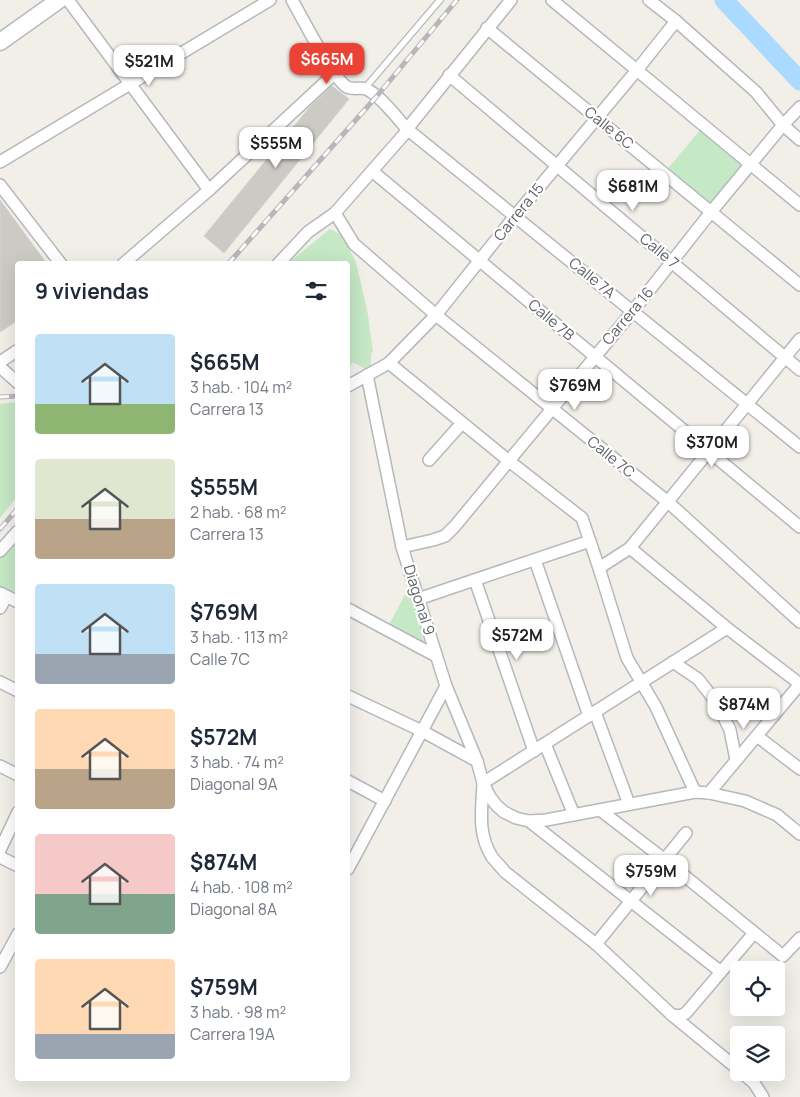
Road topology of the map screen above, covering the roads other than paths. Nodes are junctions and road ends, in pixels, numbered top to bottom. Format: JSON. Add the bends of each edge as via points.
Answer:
{"nodes":[{"id":1,"x":59,"y":0,"type":"edge"},
{"id":2,"x":68,"y":0,"type":"edge"},
{"id":3,"x":270,"y":0,"type":"edge"},
{"id":4,"x":292,"y":0,"type":"edge"},
{"id":5,"x":440,"y":0,"type":"edge"},
{"id":6,"x":511,"y":0,"type":"edge"},
{"id":7,"x":552,"y":0,"type":"edge"},
{"id":8,"x":649,"y":0,"type":"edge"},
{"id":9,"x":676,"y":21,"type":"junction"},
{"id":10,"x":488,"y":28,"type":"junction"},
{"id":11,"x":0,"y":42,"type":"edge"},
{"id":12,"x":637,"y":70,"type":"junction"},
{"id":13,"x":334,"y":74,"type":"junction"},
{"id":14,"x":450,"y":75,"type":"junction"},
{"id":15,"x":130,"y":84,"type":"junction"},
{"id":16,"x":365,"y":88,"type":"junction"},
{"id":17,"x":800,"y":107,"type":"edge"},
{"id":18,"x":596,"y":118,"type":"junction"},
{"id":19,"x":783,"y":125,"type":"junction"},
{"id":20,"x":407,"y":129,"type":"junction"},
{"id":21,"x":800,"y":140,"type":"edge"},
{"id":22,"x":0,"y":162,"type":"edge"},
{"id":23,"x":751,"y":164,"type":"junction"},
{"id":24,"x":557,"y":166,"type":"junction"},
{"id":25,"x":372,"y":171,"type":"junction"},
{"id":26,"x":0,"y":185,"type":"edge"},
{"id":27,"x":209,"y":190,"type":"junction"},
{"id":28,"x":800,"y":205,"type":"edge"},
{"id":29,"x":711,"y":212,"type":"junction"},
{"id":30,"x":335,"y":213,"type":"junction"},
{"id":31,"x":515,"y":216,"type":"junction"},
{"id":32,"x":59,"y":261,"type":"edge"},
{"id":33,"x":126,"y":261,"type":"edge"},
{"id":34,"x":281,"y":261,"type":"edge"},
{"id":35,"x":480,"y":261,"type":"junction"},
{"id":36,"x":672,"y":262,"type":"junction"},
{"id":37,"x":800,"y":286,"type":"edge"},
{"id":38,"x":633,"y":311,"type":"junction"},
{"id":39,"x":436,"y":315,"type":"junction"},
{"id":40,"x":800,"y":339,"type":"edge"},
{"id":41,"x":15,"y":352,"type":"edge"},
{"id":42,"x":594,"y":356,"type":"junction"},
{"id":43,"x":785,"y":357,"type":"junction"},
{"id":44,"x":0,"y":362,"type":"edge"},
{"id":45,"x":389,"y":363,"type":"junction"},
{"id":46,"x":0,"y":366,"type":"edge"},
{"id":47,"x":800,"y":370,"type":"edge"},
{"id":48,"x":367,"y":376,"type":"junction"},
{"id":49,"x":15,"y":380,"type":"edge"},
{"id":50,"x":350,"y":385,"type":"edge"},
{"id":51,"x":747,"y":404,"type":"junction"},
{"id":52,"x":551,"y":409,"type":"junction"},
{"id":53,"x":462,"y":423,"type":"junction"},
{"id":54,"x":800,"y":447,"type":"edge"},
{"id":55,"x":709,"y":451,"type":"junction"},
{"id":56,"x":429,"y":460,"type":"dead end"},
{"id":57,"x":509,"y":461,"type":"junction"},
{"id":58,"x":668,"y":502,"type":"junction"},
{"id":59,"x":800,"y":527,"type":"edge"},
{"id":60,"x":15,"y":534,"type":"edge"},
{"id":61,"x":590,"y":541,"type":"junction"},
{"id":62,"x":402,"y":547,"type":"junction"},
{"id":63,"x":630,"y":548,"type":"junction"},
{"id":64,"x":0,"y":551,"type":"edge"},
{"id":65,"x":535,"y":560,"type":"junction"},
{"id":66,"x":600,"y":568,"type":"junction"},
{"id":67,"x":475,"y":580,"type":"junction"},
{"id":68,"x":3,"y":595,"type":"edge"},
{"id":69,"x":418,"y":599,"type":"junction"},
{"id":70,"x":15,"y":601,"type":"edge"},
{"id":71,"x":0,"y":608,"type":"edge"},
{"id":72,"x":350,"y":610,"type":"edge"},
{"id":73,"x":800,"y":622,"type":"edge"},
{"id":74,"x":727,"y":628,"type":"junction"},
{"id":75,"x":436,"y":656,"type":"junction"},
{"id":76,"x":673,"y":662,"type":"junction"},
{"id":77,"x":0,"y":682,"type":"edge"},
{"id":78,"x":642,"y":682,"type":"junction"},
{"id":79,"x":800,"y":684,"type":"edge"},
{"id":80,"x":446,"y":686,"type":"junction"},
{"id":81,"x":15,"y":690,"type":"edge"},
{"id":82,"x":350,"y":697,"type":"edge"},
{"id":83,"x":592,"y":714,"type":"junction"},
{"id":84,"x":422,"y":732,"type":"junction"},
{"id":85,"x":757,"y":736,"type":"junction"},
{"id":86,"x":545,"y":744,"type":"junction"},
{"id":87,"x":534,"y":751,"type":"junction"},
{"id":88,"x":800,"y":754,"type":"edge"},
{"id":89,"x":736,"y":760,"type":"junction"},
{"id":90,"x":477,"y":761,"type":"junction"},
{"id":91,"x":0,"y":766,"type":"edge"},
{"id":92,"x":796,"y":767,"type":"edge"},
{"id":93,"x":15,"y":774,"type":"edge"},
{"id":94,"x":350,"y":782,"type":"edge"},
{"id":95,"x":483,"y":783,"type":"junction"},
{"id":96,"x":695,"y":792,"type":"junction"},
{"id":97,"x":709,"y":793,"type":"junction"},
{"id":98,"x":385,"y":801,"type":"junction"},
{"id":99,"x":629,"y":804,"type":"junction"},
{"id":100,"x":600,"y":810,"type":"junction"},
{"id":101,"x":574,"y":814,"type":"junction"},
{"id":102,"x":15,"y":818,"type":"edge"},
{"id":103,"x":530,"y":821,"type":"junction"},
{"id":104,"x":686,"y":833,"type":"dead end"},
{"id":105,"x":800,"y":834,"type":"edge"},
{"id":106,"x":0,"y":850,"type":"edge"},
{"id":107,"x":0,"y":857,"type":"edge"},
{"id":108,"x":664,"y":860,"type":"junction"},
{"id":109,"x":15,"y":864,"type":"edge"},
{"id":110,"x":350,"y":865,"type":"edge"},
{"id":111,"x":631,"y":901,"type":"junction"},
{"id":112,"x":754,"y":933,"type":"junction"},
{"id":113,"x":800,"y":938,"type":"edge"},
{"id":114,"x":15,"y":940,"type":"edge"},
{"id":115,"x":596,"y":944,"type":"junction"},
{"id":116,"x":0,"y":967,"type":"edge"},
{"id":117,"x":722,"y":972,"type":"junction"},
{"id":118,"x":672,"y":1015,"type":"junction"},
{"id":119,"x":730,"y":1063,"type":"edge"},
{"id":120,"x":752,"y":1081,"type":"edge"},
{"id":121,"x":763,"y":1097,"type":"edge"}],
"edges":[{"from":1,"to":11,"type":"street"},
{"from":2,"to":15,"type":"street"},
{"from":3,"to":15,"type":"street"},
{"from":4,"to":13,"type":"street"},
{"from":5,"to":16,"type":"lane"},
{"from":6,"to":10,"type":"street"},
{"from":7,"to":12,"type":"street"},
{"from":8,"to":9,"type":"street"},
{"from":9,"to":12,"type":"street","name":"Carrera 15"},
{"from":9,"to":19,"type":"street","via":[[756,92]]},
{"from":10,"to":14,"type":"street"},
{"from":10,"to":18,"type":"street","name":"Calle 6C"},
{"from":12,"to":18,"type":"street","name":"Carrera 15"},
{"from":12,"to":23,"type":"street"},
{"from":13,"to":16,"type":"street","via":[[347,87]]},
{"from":13,"to":27,"type":"street"},
{"from":14,"to":20,"type":"street"},
{"from":14,"to":24,"type":"street","name":"Calle 7"},
{"from":15,"to":22,"type":"street"},
{"from":15,"to":27,"type":"street"},
{"from":16,"to":20,"type":"street","name":"Calle 7A","via":[[377,96]]},
{"from":17,"to":19,"type":"street","name":"Carrera 16"},
{"from":18,"to":24,"type":"street","name":"Carrera 15"},
{"from":18,"to":29,"type":"street","name":"Calle 6C"},
{"from":19,"to":21,"type":"street"},
{"from":19,"to":23,"type":"street","name":"Carrera 16"},
{"from":20,"to":25,"type":"street"},
{"from":20,"to":31,"type":"street","name":"Calle 7A"},
{"from":23,"to":28,"type":"street"},
{"from":23,"to":29,"type":"street","name":"Carrera 16"},
{"from":24,"to":31,"type":"street","name":"Carrera 15"},
{"from":24,"to":36,"type":"street","name":"Calle 7"},
{"from":25,"to":30,"type":"street"},
{"from":25,"to":35,"type":"street","name":"Calle 7B"},
{"from":26,"to":32,"type":"street"},
{"from":27,"to":33,"type":"street"},
{"from":29,"to":36,"type":"street","name":"Carrera 16"},
{"from":29,"to":37,"type":"street","name":"Calle 6C"},
{"from":30,"to":34,"type":"street","via":[[308,232]]},
{"from":30,"to":39,"type":"street","name":"Calle 7C","via":[[354,244]]},
{"from":31,"to":35,"type":"street","name":"Carrera 15"},
{"from":31,"to":38,"type":"street","name":"Calle 7A"},
{"from":35,"to":39,"type":"street","name":"Carrera 15"},
{"from":35,"to":42,"type":"street","name":"Calle 7B"},
{"from":36,"to":38,"type":"street","name":"Carrera 16"},
{"from":36,"to":43,"type":"street","name":"Calle 7"},
{"from":38,"to":42,"type":"street","name":"Carrera 16"},
{"from":38,"to":51,"type":"street","name":"Calle 7A"},
{"from":39,"to":45,"type":"street","name":"Carrera 15"},
{"from":39,"to":52,"type":"street","name":"Calle 7C"},
{"from":40,"to":43,"type":"street"},
{"from":41,"to":44,"type":"street"},
{"from":42,"to":52,"type":"street","name":"Carrera 16"},
{"from":42,"to":55,"type":"street","name":"Calle 7B"},
{"from":43,"to":47,"type":"street","name":"Calle 7"},
{"from":43,"to":51,"type":"street"},
{"from":45,"to":48,"type":"street","name":"Carrera 15"},
{"from":45,"to":53,"type":"street"},
{"from":46,"to":49,"type":"street"},
{"from":48,"to":50,"type":"street","name":"Carrera 15"},
{"from":48,"to":62,"type":"street","name":"Diagonal 9"},
{"from":51,"to":54,"type":"street","name":"Calle 7A"},
{"from":51,"to":55,"type":"street"},
{"from":52,"to":57,"type":"street","name":"Carrera 16"},
{"from":52,"to":58,"type":"street","name":"Calle 7C"},
{"from":53,"to":56,"type":"street"},
{"from":53,"to":57,"type":"street"},
{"from":55,"to":58,"type":"street"},
{"from":55,"to":59,"type":"street","name":"Calle 7B"},
{"from":57,"to":61,"type":"street","via":[[582,518]]},
{"from":57,"to":62,"type":"street","name":"Carrera 16","via":[[445,536]]},
{"from":58,"to":63,"type":"street"},
{"from":58,"to":73,"type":"street","name":"Calle 7C"},
{"from":60,"to":64,"type":"street"},
{"from":61,"to":65,"type":"street"},
{"from":61,"to":66,"type":"street"},
{"from":62,"to":69,"type":"street","name":"Diagonal 9"},
{"from":63,"to":66,"type":"street"},
{"from":63,"to":74,"type":"street"},
{"from":65,"to":67,"type":"street"},
{"from":65,"to":83,"type":"street"},
{"from":66,"to":78,"type":"street","via":[[627,658]]},
{"from":67,"to":69,"type":"street"},
{"from":67,"to":87,"type":"street"},
{"from":68,"to":70,"type":"street"},
{"from":68,"to":71,"type":"street"},
{"from":69,"to":75,"type":"street","name":"Diagonal 9"},
{"from":72,"to":75,"type":"street"},
{"from":74,"to":76,"type":"street"},
{"from":74,"to":79,"type":"street"},
{"from":75,"to":80,"type":"street","name":"Diagonal 9"},
{"from":76,"to":78,"type":"street"},
{"from":76,"to":89,"type":"street","via":[[698,679],[717,702],[730,730]]},
{"from":77,"to":81,"type":"street"},
{"from":78,"to":83,"type":"street"},
{"from":78,"to":96,"type":"street"},
{"from":79,"to":85,"type":"street"},
{"from":80,"to":84,"type":"street"},
{"from":80,"to":90,"type":"street","name":"Diagonal 9"},
{"from":82,"to":84,"type":"street"},
{"from":83,"to":86,"type":"street"},
{"from":83,"to":99,"type":"street"},
{"from":84,"to":90,"type":"street"},
{"from":84,"to":98,"type":"street"},
{"from":85,"to":89,"type":"street"},
{"from":85,"to":92,"type":"street"},
{"from":86,"to":87,"type":"street"},
{"from":86,"to":101,"type":"street"},
{"from":87,"to":95,"type":"street"},
{"from":88,"to":92,"type":"street"},
{"from":89,"to":97,"type":"street"},
{"from":90,"to":95,"type":"street","name":"Diagonal 9"},
{"from":91,"to":93,"type":"street"},
{"from":94,"to":98,"type":"street"},
{"from":95,"to":103,"type":"street","name":"Diagonal 9","via":[[496,806],[516,818]]},
{"from":95,"to":115,"type":"street","via":[[482,832],[493,858],[505,872]]},
{"from":96,"to":97,"type":"street"},
{"from":96,"to":99,"type":"street"},
{"from":97,"to":105,"type":"street","via":[[745,801],[777,815]]},
{"from":98,"to":110,"type":"street"},
{"from":99,"to":100,"type":"street"},
{"from":100,"to":101,"type":"street"},
{"from":100,"to":108,"type":"street"},
{"from":101,"to":103,"type":"street"},
{"from":102,"to":106,"type":"street"},
{"from":103,"to":111,"type":"street"},
{"from":104,"to":108,"type":"street"},
{"from":107,"to":109,"type":"street"},
{"from":108,"to":111,"type":"street"},
{"from":108,"to":112,"type":"street"},
{"from":111,"to":115,"type":"street"},
{"from":111,"to":117,"type":"street"},
{"from":112,"to":113,"type":"street","via":[[783,956]]},
{"from":112,"to":117,"type":"street"},
{"from":114,"to":116,"type":"street"},
{"from":115,"to":118,"type":"street"},
{"from":117,"to":118,"type":"street","via":[[686,1013]]},
{"from":118,"to":119,"type":"street"},
{"from":120,"to":121,"type":"street"}]}
